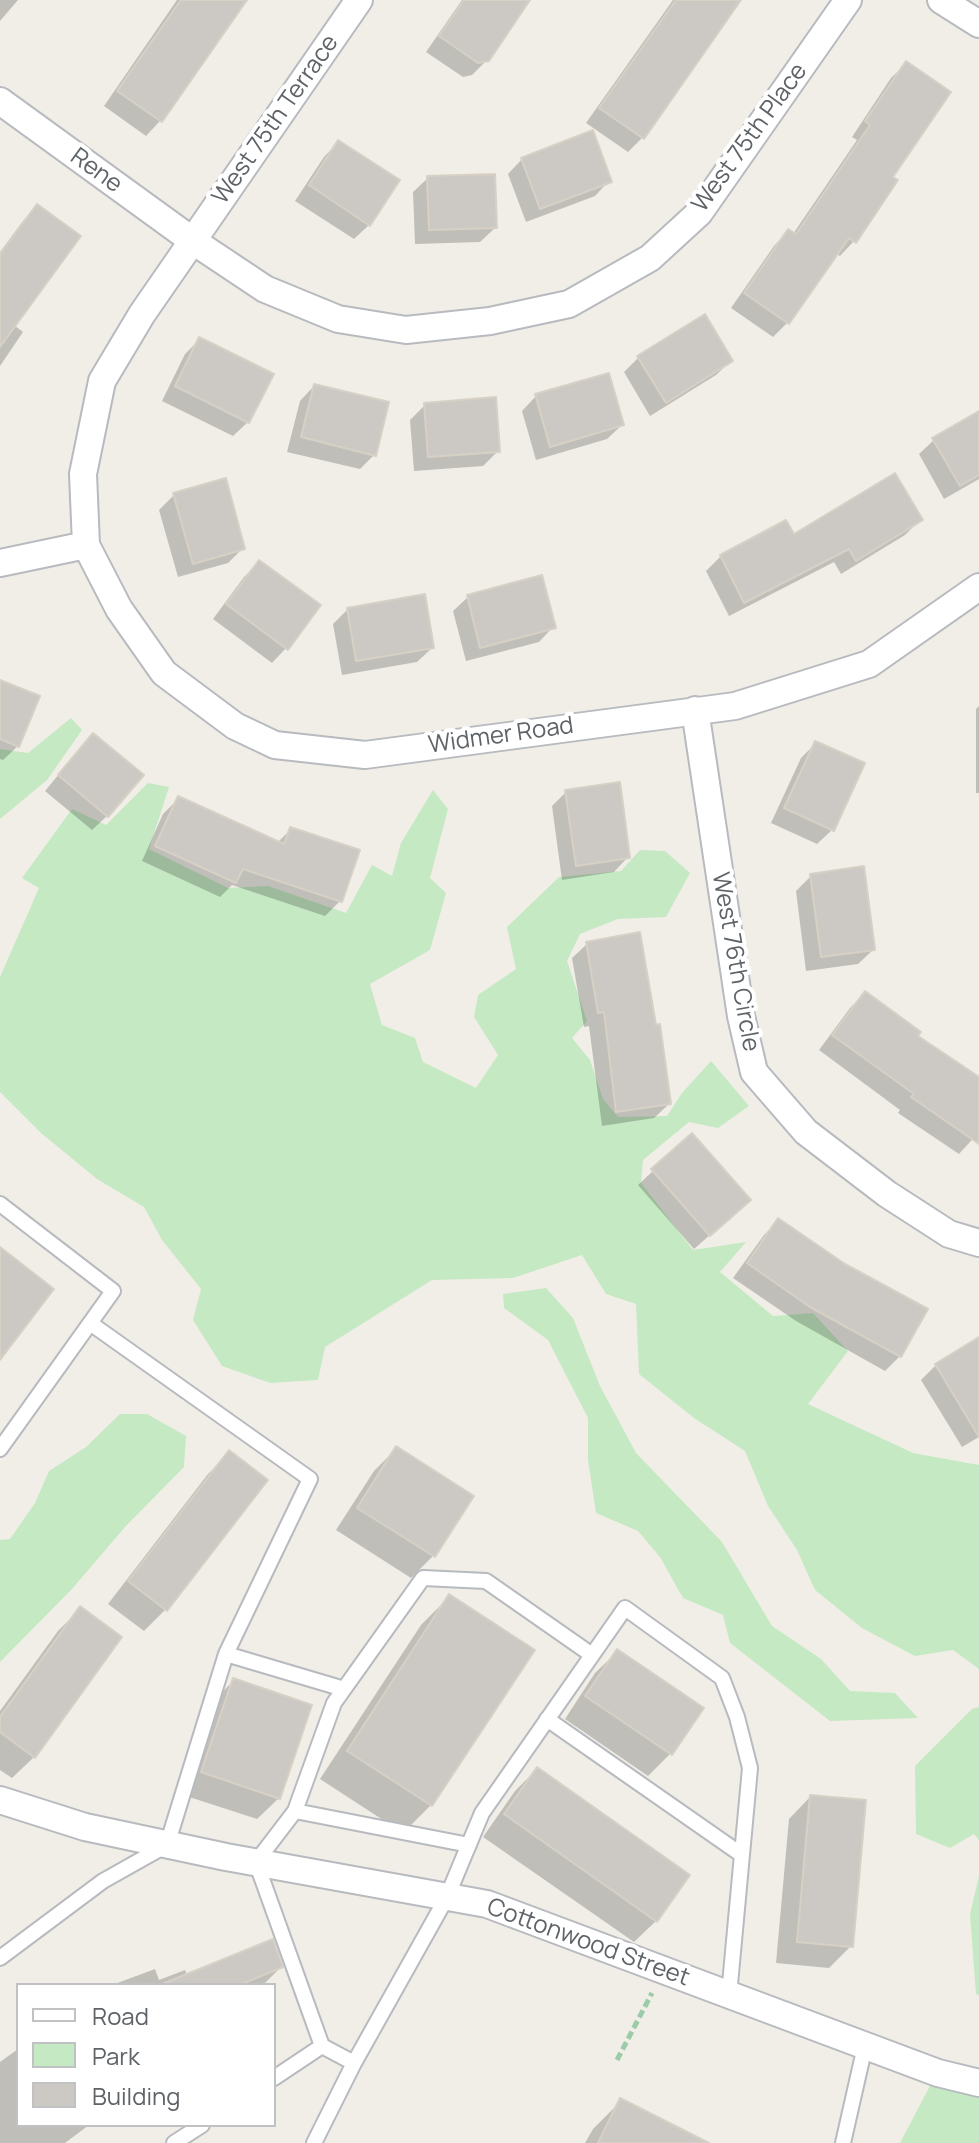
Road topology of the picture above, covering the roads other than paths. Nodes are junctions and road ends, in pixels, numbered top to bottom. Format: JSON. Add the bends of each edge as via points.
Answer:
{"nodes":[{"id":1,"x":359,"y":0,"type":"edge"},
{"id":2,"x":848,"y":0,"type":"edge"},
{"id":3,"x":941,"y":0,"type":"edge"},
{"id":4,"x":979,"y":24,"type":"edge"},
{"id":5,"x":0,"y":101,"type":"edge"},
{"id":6,"x":193,"y":241,"type":"junction"},
{"id":7,"x":86,"y":545,"type":"junction"},
{"id":8,"x":0,"y":563,"type":"edge"},
{"id":9,"x":979,"y":587,"type":"edge"},
{"id":10,"x":695,"y":710,"type":"junction"},
{"id":11,"x":0,"y":1204,"type":"edge"},
{"id":12,"x":979,"y":1243,"type":"edge"},
{"id":13,"x":90,"y":1323,"type":"junction"},
{"id":14,"x":0,"y":1449,"type":"edge"},
{"id":15,"x":226,"y":1654,"type":"junction"},
{"id":16,"x":592,"y":1655,"type":"junction"},
{"id":17,"x":344,"y":1689,"type":"junction"},
{"id":18,"x":547,"y":1719,"type":"junction"},
{"id":19,"x":0,"y":1800,"type":"edge"},
{"id":20,"x":295,"y":1811,"type":"junction"},
{"id":21,"x":167,"y":1845,"type":"junction"},
{"id":22,"x":469,"y":1845,"type":"junction"},
{"id":23,"x":742,"y":1855,"type":"junction"},
{"id":24,"x":256,"y":1862,"type":"junction"},
{"id":25,"x":447,"y":1897,"type":"junction"},
{"id":26,"x":0,"y":1958,"type":"edge"},
{"id":27,"x":729,"y":1995,"type":"junction"},
{"id":28,"x":322,"y":2046,"type":"junction"},
{"id":29,"x":865,"y":2046,"type":"junction"},
{"id":30,"x":354,"y":2063,"type":"junction"},
{"id":31,"x":276,"y":2077,"type":"edge"},
{"id":32,"x":979,"y":2083,"type":"edge"},
{"id":33,"x":199,"y":2127,"type":"edge"},
{"id":34,"x":174,"y":2143,"type":"edge"},
{"id":35,"x":314,"y":2143,"type":"edge"},
{"id":36,"x":843,"y":2143,"type":"edge"}],
"edges":[{"from":1,"to":6,"type":"street","name":"West 75th Terrace"},
{"from":2,"to":6,"type":"street","name":"West 75th Place","via":[[699,213],[650,258],[569,304],[490,321],[406,330],[338,319],[265,289]]},
{"from":3,"to":4,"type":"street"},
{"from":5,"to":6,"type":"street","name":"Rene"},
{"from":6,"to":7,"type":"street","name":"Widmer Road","via":[[102,381],[83,474]]},
{"from":7,"to":8,"type":"street"},
{"from":7,"to":10,"type":"street","name":"Widmer Road","via":[[119,609],[164,673],[235,726],[275,745],[365,755]]},
{"from":9,"to":10,"type":"street","name":"Widmer Road","via":[[869,664],[735,706]]},
{"from":10,"to":12,"type":"street","name":"West 76th Circle","via":[[754,1072],[806,1132],[887,1194],[949,1234]]},
{"from":11,"to":13,"type":"lane","via":[[113,1291]]},
{"from":13,"to":14,"type":"lane"},
{"from":13,"to":15,"type":"lane","via":[[310,1479]]},
{"from":15,"to":17,"type":"lane"},
{"from":15,"to":21,"type":"lane"},
{"from":16,"to":17,"type":"lane","via":[[486,1581],[423,1578]]},
{"from":16,"to":18,"type":"lane"},
{"from":16,"to":23,"type":"lane","via":[[625,1608],[722,1678],[750,1768]]},
{"from":17,"to":20,"type":"lane","via":[[334,1703]]},
{"from":18,"to":22,"type":"lane","via":[[482,1813]]},
{"from":18,"to":23,"type":"lane"},
{"from":19,"to":21,"type":"street","name":"Cottonwood Street"},
{"from":20,"to":22,"type":"lane"},
{"from":20,"to":24,"type":"lane"},
{"from":21,"to":24,"type":"street","name":"Cottonwood Street"},
{"from":21,"to":26,"type":"lane","via":[[103,1881]]},
{"from":22,"to":25,"type":"lane"},
{"from":23,"to":27,"type":"lane"},
{"from":24,"to":25,"type":"street","name":"Cottonwood Street"},
{"from":24,"to":28,"type":"lane"},
{"from":25,"to":27,"type":"street","name":"Cottonwood Street","via":[[487,1904]]},
{"from":25,"to":30,"type":"lane"},
{"from":27,"to":29,"type":"street","name":"Cottonwood Street"},
{"from":28,"to":30,"type":"lane"},
{"from":28,"to":31,"type":"lane"},
{"from":29,"to":32,"type":"street","name":"Cottonwood Street"},
{"from":29,"to":36,"type":"lane"},
{"from":30,"to":35,"type":"lane"},
{"from":33,"to":34,"type":"lane"}]}
